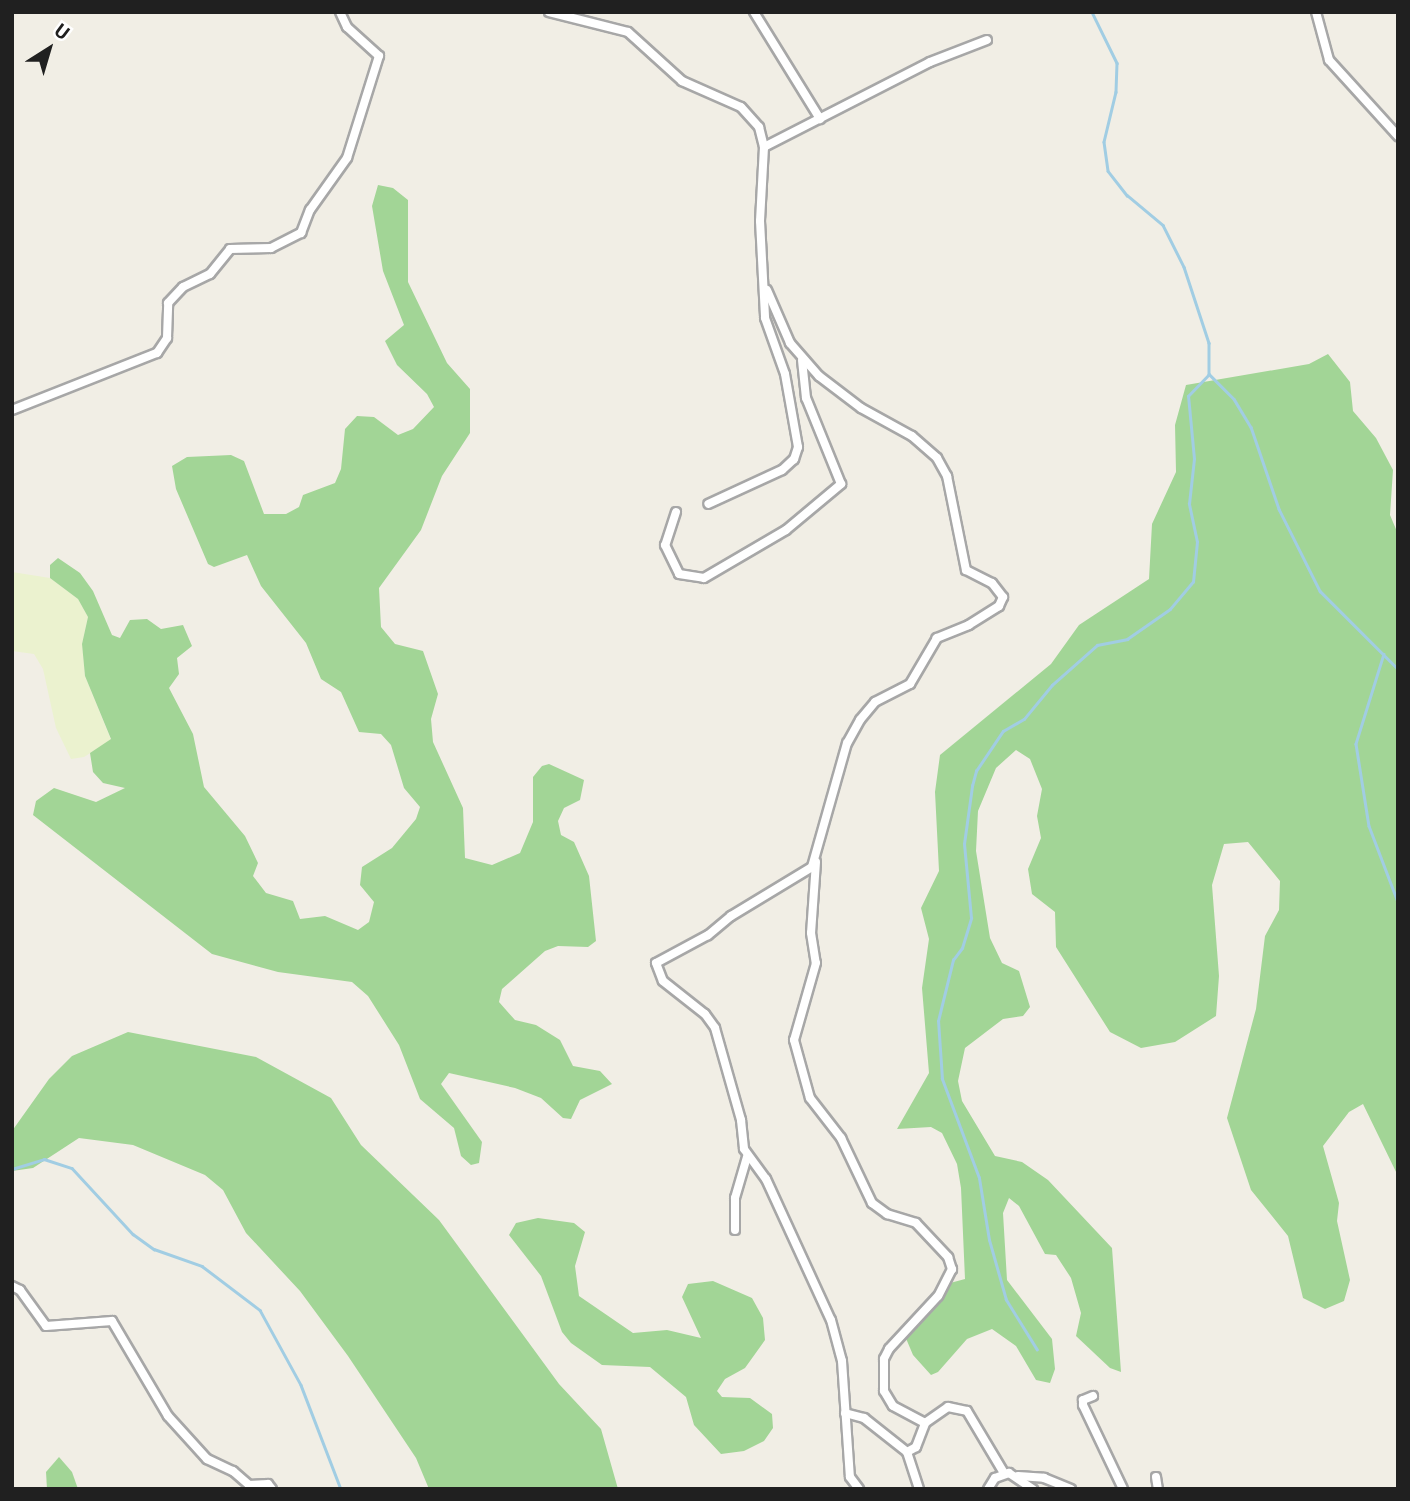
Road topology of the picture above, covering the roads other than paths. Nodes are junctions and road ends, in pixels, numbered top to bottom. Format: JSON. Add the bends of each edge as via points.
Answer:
{"nodes":[{"id":1,"x":340,"y":12,"type":"edge"},
{"id":2,"x":549,"y":12,"type":"edge"},
{"id":3,"x":754,"y":12,"type":"edge"},
{"id":4,"x":1317,"y":12,"type":"edge"},
{"id":5,"x":987,"y":40,"type":"dead end"},
{"id":6,"x":820,"y":119,"type":"junction"},
{"id":7,"x":1398,"y":136,"type":"edge"},
{"id":8,"x":764,"y":147,"type":"junction"},
{"id":9,"x":767,"y":290,"type":"junction"},
{"id":10,"x":802,"y":360,"type":"junction"},
{"id":11,"x":12,"y":410,"type":"edge"},
{"id":12,"x":708,"y":504,"type":"dead end"},
{"id":13,"x":676,"y":512,"type":"dead end"},
{"id":14,"x":816,"y":862,"type":"junction"},
{"id":15,"x":747,"y":1157,"type":"junction"},
{"id":16,"x":735,"y":1230,"type":"dead end"},
{"id":17,"x":12,"y":1286,"type":"edge"},
{"id":18,"x":1093,"y":1396,"type":"dead end"},
{"id":19,"x":845,"y":1413,"type":"junction"},
{"id":20,"x":925,"y":1423,"type":"junction"},
{"id":21,"x":907,"y":1452,"type":"junction"},
{"id":22,"x":1004,"y":1473,"type":"junction"},
{"id":23,"x":1018,"y":1476,"type":"junction"},
{"id":24,"x":1156,"y":1477,"type":"dead end"},
{"id":25,"x":272,"y":1489,"type":"edge"},
{"id":26,"x":859,"y":1489,"type":"edge"},
{"id":27,"x":919,"y":1489,"type":"edge"},
{"id":28,"x":988,"y":1489,"type":"edge"},
{"id":29,"x":1033,"y":1489,"type":"edge"},
{"id":30,"x":1071,"y":1489,"type":"edge"},
{"id":31,"x":1123,"y":1489,"type":"edge"},
{"id":32,"x":1157,"y":1489,"type":"edge"}],
"edges":[{"from":1,"to":11,"type":"street","via":[[346,27],[379,56],[347,158],[310,210],[301,233],[271,248],[230,248],[210,274],[183,287],[168,303],[167,338],[157,353]]},
{"from":2,"to":8,"type":"street","via":[[628,32],[688,85],[746,110],[756,120]]},
{"from":3,"to":6,"type":"street"},
{"from":4,"to":7,"type":"street","via":[[1329,60]]},
{"from":5,"to":6,"type":"street","via":[[930,62]]},
{"from":6,"to":8,"type":"street"},
{"from":8,"to":9,"type":"street","via":[[760,221]]},
{"from":9,"to":10,"type":"street"},
{"from":9,"to":12,"type":"street","via":[[765,318],[785,374],[797,452],[767,478]]},
{"from":10,"to":13,"type":"street","via":[[806,398],[841,484],[786,530],[704,578],[679,574],[665,545]]},
{"from":10,"to":14,"type":"street","via":[[845,397],[912,436],[937,458],[947,476],[966,570],[1000,589],[1003,597],[999,606],[969,625],[937,638],[910,684],[875,702],[860,720],[847,743]]},
{"from":14,"to":15,"type":"street","via":[[708,935],[656,963],[663,981],[705,1014],[715,1028]]},
{"from":14,"to":20,"type":"street","via":[[811,933],[816,963],[794,1040],[810,1098],[841,1138],[872,1203],[887,1214],[916,1223],[948,1257],[950,1281],[884,1359],[884,1391],[893,1406]]},
{"from":15,"to":16,"type":"street","via":[[735,1198]]},
{"from":15,"to":19,"type":"street","via":[[766,1179],[831,1320],[842,1361]]},
{"from":17,"to":25,"type":"street","via":[[20,1290],[46,1326],[112,1321],[168,1416],[207,1460],[233,1471],[249,1486],[268,1484]]},
{"from":18,"to":31,"type":"street","via":[[1085,1398],[1083,1405]]},
{"from":19,"to":21,"type":"street","via":[[864,1418]]},
{"from":19,"to":26,"type":"street","via":[[849,1477]]},
{"from":20,"to":21,"type":"street","via":[[916,1447]]},
{"from":20,"to":22,"type":"street","via":[[948,1407],[967,1411]]},
{"from":21,"to":27,"type":"street"},
{"from":22,"to":23,"type":"street"},
{"from":22,"to":28,"type":"street"},
{"from":23,"to":29,"type":"street"},
{"from":23,"to":30,"type":"street","via":[[1044,1478]]},
{"from":24,"to":32,"type":"street"}]}
